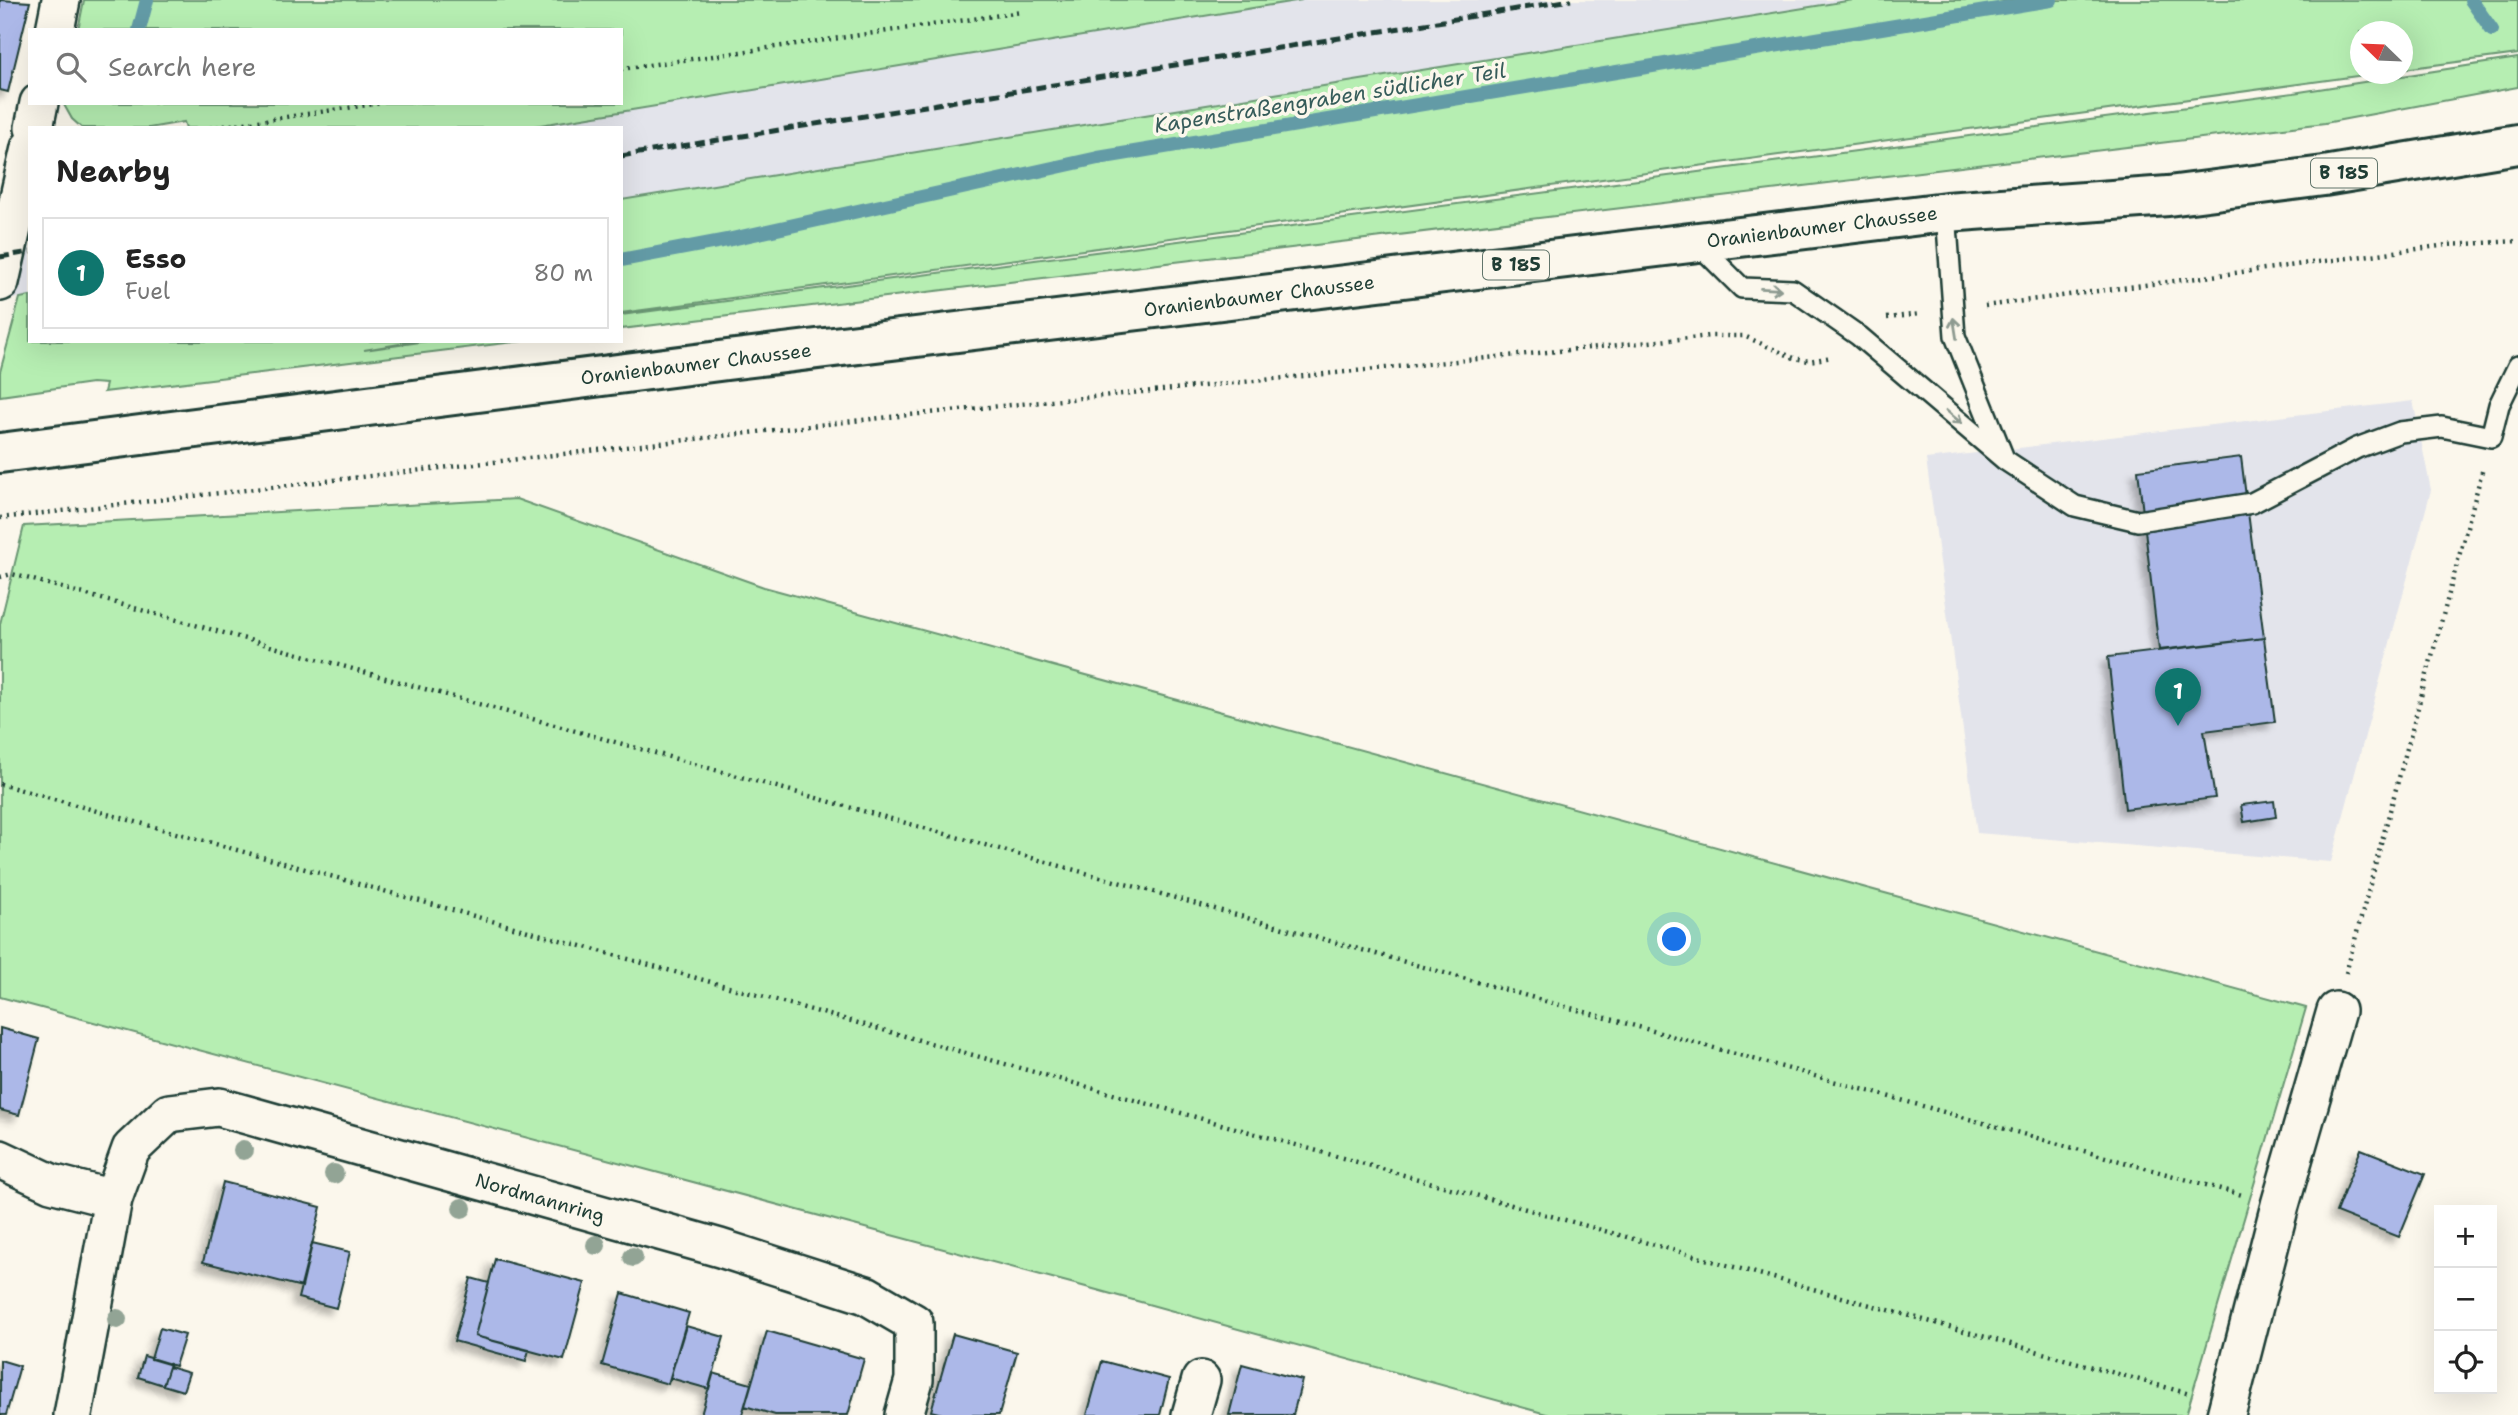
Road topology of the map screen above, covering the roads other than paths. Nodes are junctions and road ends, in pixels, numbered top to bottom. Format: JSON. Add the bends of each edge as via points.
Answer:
{"nodes":[{"id":1,"x":61,"y":0,"type":"edge"},
{"id":2,"x":55,"y":28,"type":"edge"},
{"id":3,"x":39,"y":105,"type":"edge"},
{"id":4,"x":34,"y":126,"type":"edge"},
{"id":5,"x":2518,"y":144,"type":"edge"},
{"id":6,"x":28,"y":157,"type":"edge"},
{"id":7,"x":1946,"y":212,"type":"junction"},
{"id":8,"x":1697,"y":243,"type":"junction"},
{"id":9,"x":0,"y":282,"type":"edge"},
{"id":10,"x":2518,"y":366,"type":"edge"},
{"id":11,"x":0,"y":453,"type":"edge"},
{"id":12,"x":2005,"y":460,"type":"junction"},
{"id":13,"x":2336,"y":1012,"type":"road end"},
{"id":14,"x":0,"y":1159,"type":"edge"},
{"id":15,"x":113,"y":1199,"type":"junction"},
{"id":16,"x":1201,"y":1380,"type":"dead end"},
{"id":17,"x":2227,"y":1410,"type":"edge"},
{"id":18,"x":73,"y":1415,"type":"edge"},
{"id":19,"x":904,"y":1415,"type":"edge"},
{"id":20,"x":1191,"y":1415,"type":"edge"}],
"edges":[{"from":1,"to":2,"type":"street"},
{"from":3,"to":4,"type":"street"},
{"from":5,"to":7,"type":"main road","name":"Oranienbaumer Chaussee","number":"B 185","via":[[2168,196]]},
{"from":6,"to":9,"type":"street"},
{"from":7,"to":8,"type":"main road","name":"Oranienbaumer Chaussee","number":"B 185"},
{"from":12,"to":7,"type":"lane","one_way":true,"via":[[1955,336]]},
{"from":8,"to":11,"type":"main road","name":"Oranienbaumer Chaussee","number":"B 185"},
{"from":8,"to":12,"type":"lane","one_way":true,"via":[[1742,288],[1793,290],[1859,337]]},
{"from":10,"to":12,"type":"lane","via":[[2499,405],[2491,437],[2442,427],[2400,432],[2357,448],[2252,503],[2138,521],[2075,506]]},
{"from":13,"to":17,"type":"street"},
{"from":14,"to":15,"type":"street","via":[[51,1183]]},
{"from":15,"to":18,"type":"street","name":"Nordmannring"},
{"from":15,"to":19,"type":"street","name":"Nordmannring","via":[[131,1149],[169,1113],[219,1107],[720,1248],[866,1295],[914,1323],[914,1380]]},
{"from":16,"to":20,"type":"street"}]}
